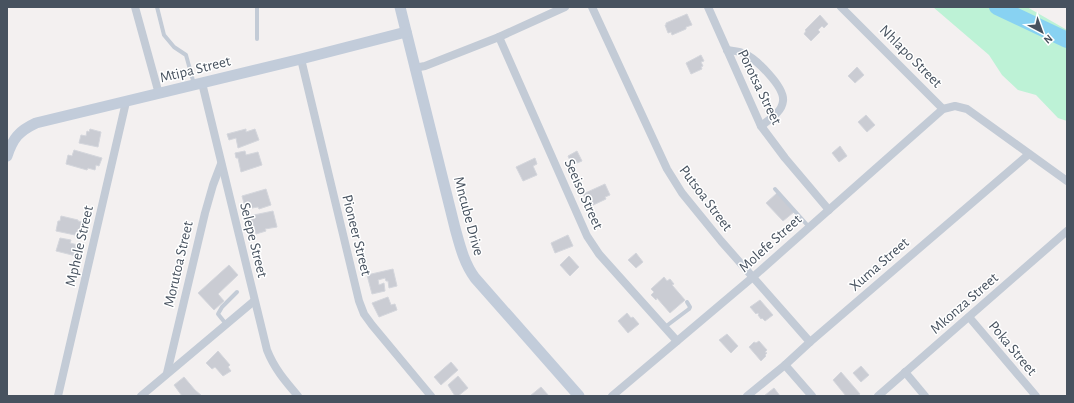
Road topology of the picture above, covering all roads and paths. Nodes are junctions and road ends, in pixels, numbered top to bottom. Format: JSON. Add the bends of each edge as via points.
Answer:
{"nodes":[{"id":1,"x":135,"y":7,"type":"edge"},
{"id":2,"x":157,"y":7,"type":"edge"},
{"id":3,"x":257,"y":7,"type":"edge"},
{"id":4,"x":400,"y":7,"type":"edge"},
{"id":5,"x":565,"y":7,"type":"edge"},
{"id":6,"x":592,"y":7,"type":"edge"},
{"id":7,"x":708,"y":7,"type":"edge"},
{"id":8,"x":841,"y":7,"type":"edge"},
{"id":9,"x":406,"y":32,"type":"junction"},
{"id":10,"x":499,"y":37,"type":"junction"},
{"id":11,"x":257,"y":39,"type":"dead end"},
{"id":12,"x":727,"y":50,"type":"junction"},
{"id":13,"x":301,"y":60,"type":"junction"},
{"id":14,"x":414,"y":68,"type":"junction"},
{"id":15,"x":198,"y":84,"type":"junction"},
{"id":16,"x":159,"y":94,"type":"junction"},
{"id":17,"x":126,"y":102,"type":"junction"},
{"id":18,"x":944,"y":109,"type":"junction"},
{"id":19,"x":761,"y":126,"type":"junction"},
{"id":20,"x":1029,"y":154,"type":"junction"},
{"id":21,"x":7,"y":156,"type":"edge"},
{"id":22,"x":221,"y":164,"type":"junction"},
{"id":23,"x":1067,"y":181,"type":"edge"},
{"id":24,"x":775,"y":189,"type":"dead end"},
{"id":25,"x":829,"y":210,"type":"junction"},
{"id":26,"x":809,"y":227,"type":"junction"},
{"id":27,"x":1067,"y":231,"type":"edge"},
{"id":28,"x":754,"y":277,"type":"junction"},
{"id":29,"x":237,"y":292,"type":"dead end"},
{"id":30,"x":254,"y":301,"type":"junction"},
{"id":31,"x":687,"y":302,"type":"dead end"},
{"id":32,"x":969,"y":317,"type":"junction"},
{"id":33,"x":226,"y":324,"type":"junction"},
{"id":34,"x":665,"y":327,"type":"junction"},
{"id":35,"x":677,"y":341,"type":"junction"},
{"id":36,"x":810,"y":342,"type":"junction"},
{"id":37,"x":785,"y":365,"type":"junction"},
{"id":38,"x":905,"y":372,"type":"junction"},
{"id":39,"x":167,"y":373,"type":"junction"},
{"id":40,"x":58,"y":396,"type":"edge"},
{"id":41,"x":141,"y":396,"type":"edge"},
{"id":42,"x":297,"y":396,"type":"edge"},
{"id":43,"x":431,"y":396,"type":"edge"},
{"id":44,"x":579,"y":396,"type":"edge"},
{"id":45,"x":612,"y":396,"type":"edge"},
{"id":46,"x":747,"y":396,"type":"edge"},
{"id":47,"x":812,"y":396,"type":"edge"},
{"id":48,"x":878,"y":396,"type":"edge"},
{"id":49,"x":925,"y":396,"type":"edge"},
{"id":50,"x":1036,"y":396,"type":"edge"}],
"edges":[{"from":1,"to":16,"type":"street"},
{"from":2,"to":15,"type":"lane","via":[[164,35],[174,47],[186,55]]},
{"from":3,"to":11,"type":"lane"},
{"from":4,"to":9,"type":"street","name":"Mncube Drive"},
{"from":5,"to":10,"type":"street"},
{"from":6,"to":28,"type":"street","name":"Putsoa Street","via":[[667,169],[682,193]]},
{"from":7,"to":12,"type":"street","name":"Porotsa Street"},
{"from":8,"to":18,"type":"street","name":"Nhlapo Street"},
{"from":9,"to":13,"type":"street","name":"Mtipa Street"},
{"from":9,"to":14,"type":"street","name":"Mncube Drive"},
{"from":10,"to":14,"type":"street"},
{"from":10,"to":34,"type":"street","name":"Seeiso Street","via":[[587,236]]},
{"from":12,"to":19,"type":"street","name":"Porotsa Street"},
{"from":12,"to":19,"type":"street","via":[[744,53],[755,60],[782,93],[780,109]]},
{"from":13,"to":15,"type":"street","name":"Mtipa Street"},
{"from":13,"to":43,"type":"street","name":"Pioneer Street","via":[[334,202],[364,314]]},
{"from":14,"to":44,"type":"street","name":"Mncube Drive","via":[[468,267]]},
{"from":15,"to":16,"type":"street","name":"Mtipa Street"},
{"from":15,"to":22,"type":"street","name":"Selepe Street"},
{"from":16,"to":17,"type":"street","name":"Mtipa Street"},
{"from":17,"to":21,"type":"street","name":"Mtipa Street","via":[[27,127],[17,134]]},
{"from":17,"to":40,"type":"street","name":"Mphele Street"},
{"from":18,"to":20,"type":"street","via":[[955,106],[967,109]]},
{"from":18,"to":25,"type":"street","name":"Molefe Street"},
{"from":19,"to":25,"type":"street","name":"Porotsa Street"},
{"from":20,"to":23,"type":"street"},
{"from":20,"to":36,"type":"street","name":"Xuma Street"},
{"from":22,"to":30,"type":"street","name":"Selepe Street"},
{"from":22,"to":39,"type":"street","name":"Morutoa Street","via":[[205,213]]},
{"from":24,"to":26,"type":"lane"},
{"from":25,"to":26,"type":"street","name":"Molefe Street"},
{"from":26,"to":28,"type":"street","name":"Molefe Street"},
{"from":27,"to":32,"type":"street","name":"Mkonza Street"},
{"from":28,"to":35,"type":"street","name":"Molefe Street"},
{"from":28,"to":36,"type":"street","name":"Putsoa Street"},
{"from":29,"to":33,"type":"lane","via":[[218,314]]},
{"from":30,"to":33,"type":"street"},
{"from":30,"to":42,"type":"street","name":"Selepe Street","via":[[272,364]]},
{"from":31,"to":34,"type":"lane","via":[[689,309]]},
{"from":32,"to":38,"type":"street","name":"Mkonza Street"},
{"from":32,"to":50,"type":"street","name":"Poka Street"},
{"from":33,"to":39,"type":"street"},
{"from":34,"to":35,"type":"street","name":"Seeiso Street"},
{"from":35,"to":45,"type":"street","name":"Molefe Street"},
{"from":36,"to":37,"type":"street","name":"Xuma Street"},
{"from":37,"to":46,"type":"street","name":"Xuma Street"},
{"from":37,"to":47,"type":"street"},
{"from":38,"to":48,"type":"street","name":"Mkonza Street"},
{"from":38,"to":49,"type":"street"},
{"from":39,"to":41,"type":"street"}]}
